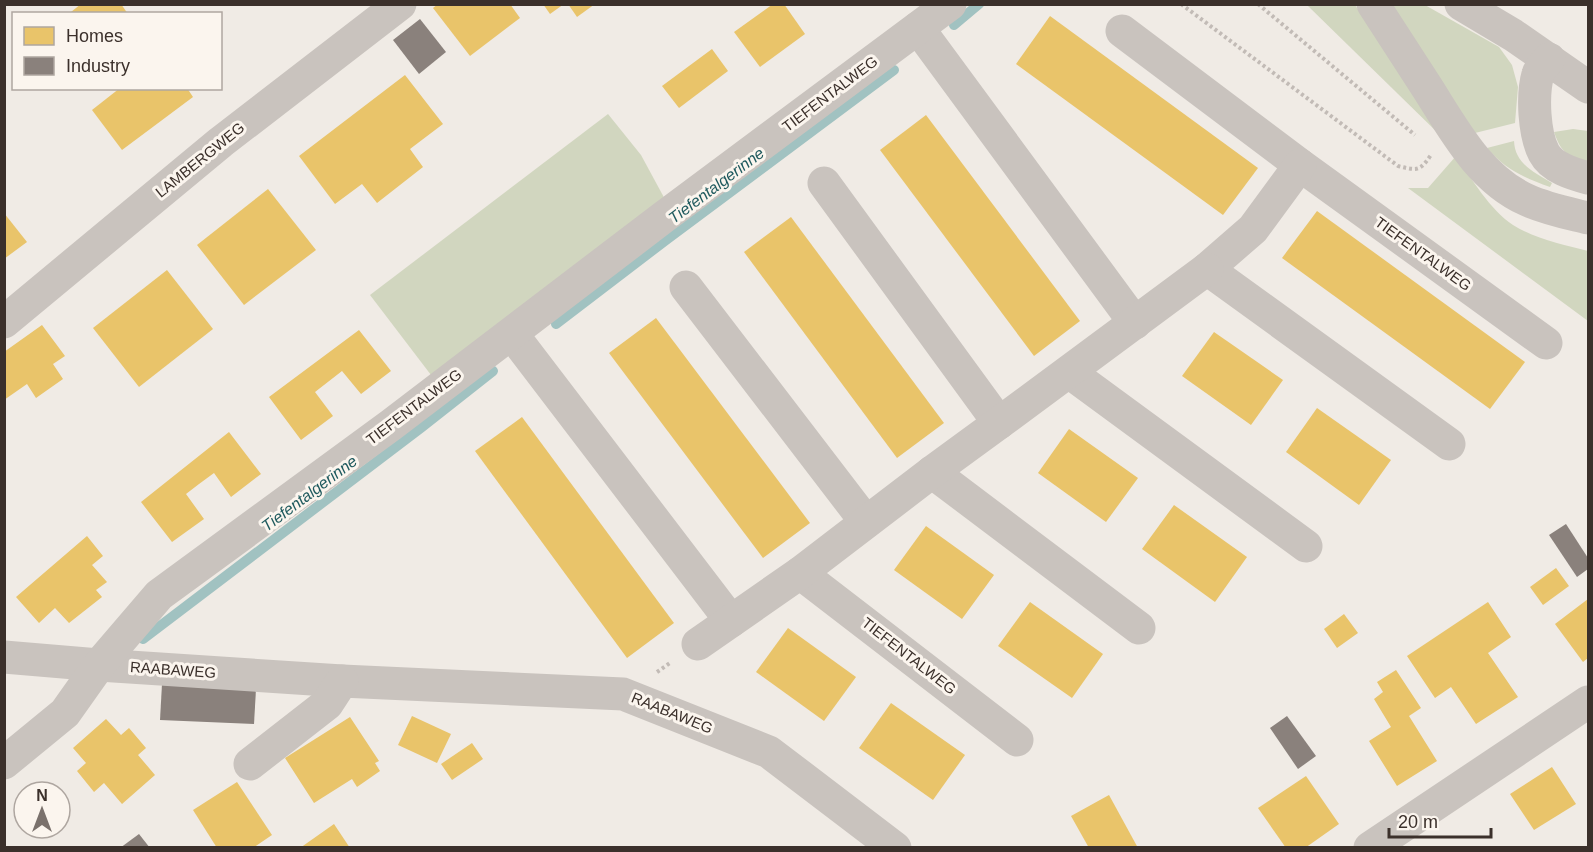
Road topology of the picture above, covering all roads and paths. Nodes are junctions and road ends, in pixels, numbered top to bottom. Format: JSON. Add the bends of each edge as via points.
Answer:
{"nodes":[{"id":1,"x":400,"y":4,"type":"edge"},
{"id":2,"x":950,"y":4,"type":"edge"},
{"id":3,"x":1181,"y":4,"type":"edge"},
{"id":4,"x":1258,"y":4,"type":"edge"},
{"id":5,"x":1373,"y":4,"type":"edge"},
{"id":6,"x":1461,"y":4,"type":"edge"},
{"id":7,"x":918,"y":28,"type":"junction"},
{"id":8,"x":1122,"y":31,"type":"dead end"},
{"id":9,"x":1549,"y":59,"type":"junction"},
{"id":10,"x":1588,"y":87,"type":"edge"},
{"id":11,"x":1417,"y":136,"type":"dead end"},
{"id":12,"x":1434,"y":151,"type":"dead end"},
{"id":13,"x":1300,"y":165,"type":"junction"},
{"id":14,"x":1588,"y":178,"type":"edge"},
{"id":15,"x":824,"y":183,"type":"dead end"},
{"id":16,"x":1588,"y":218,"type":"edge"},
{"id":17,"x":1207,"y":269,"type":"junction"},
{"id":18,"x":686,"y":287,"type":"dead end"},
{"id":19,"x":4,"y":322,"type":"edge"},
{"id":20,"x":1134,"y":323,"type":"junction"},
{"id":21,"x":512,"y":334,"type":"junction"},
{"id":22,"x":1546,"y":343,"type":"dead end"},
{"id":23,"x":1069,"y":372,"type":"junction"},
{"id":24,"x":999,"y":423,"type":"junction"},
{"id":25,"x":1449,"y":444,"type":"dead end"},
{"id":26,"x":932,"y":472,"type":"junction"},
{"id":27,"x":866,"y":522,"type":"junction"},
{"id":28,"x":1306,"y":546,"type":"dead end"},
{"id":29,"x":800,"y":573,"type":"junction"},
{"id":30,"x":731,"y":621,"type":"junction"},
{"id":31,"x":1139,"y":628,"type":"dead end"},
{"id":32,"x":698,"y":644,"type":"joint"},
{"id":33,"x":4,"y":657,"type":"edge"},
{"id":34,"x":99,"y":665,"type":"junction"},
{"id":35,"x":342,"y":681,"type":"junction"},
{"id":36,"x":623,"y":694,"type":"junction"},
{"id":37,"x":1588,"y":702,"type":"edge"},
{"id":38,"x":1017,"y":740,"type":"dead end"},
{"id":39,"x":4,"y":763,"type":"edge"},
{"id":40,"x":250,"y":764,"type":"dead end"},
{"id":41,"x":895,"y":848,"type":"edge"},
{"id":42,"x":1370,"y":848,"type":"edge"}],
"edges":[{"from":1,"to":19,"type":"street","name":"LAMBERGWEG","via":[[221,142]]},
{"from":2,"to":7,"type":"street","name":"TIEFENTALWEG"},
{"from":3,"to":12,"type":"path","via":[[1398,166],[1414,170],[1422,167]]},
{"from":4,"to":11,"type":"path"},
{"from":5,"to":16,"type":"street","via":[[1482,167],[1526,200]]},
{"from":6,"to":9,"type":"street"},
{"from":7,"to":20,"type":"street"},
{"from":7,"to":21,"type":"street","name":"TIEFENTALWEG"},
{"from":8,"to":13,"type":"street","name":"TIEFENTALWEG"},
{"from":9,"to":10,"type":"street"},
{"from":9,"to":14,"type":"street","via":[[1538,72],[1535,127],[1545,154],[1561,169]]},
{"from":13,"to":17,"type":"street","via":[[1253,229]]},
{"from":13,"to":22,"type":"street","name":"TIEFENTALWEG"},
{"from":15,"to":24,"type":"street"},
{"from":17,"to":20,"type":"street"},
{"from":17,"to":25,"type":"street"},
{"from":18,"to":27,"type":"street"},
{"from":20,"to":23,"type":"street"},
{"from":21,"to":30,"type":"street"},
{"from":21,"to":34,"type":"street","name":"TIEFENTALWEG","via":[[159,595]]},
{"from":23,"to":24,"type":"street"},
{"from":23,"to":28,"type":"street"},
{"from":24,"to":26,"type":"street"},
{"from":26,"to":27,"type":"street"},
{"from":26,"to":31,"type":"street"},
{"from":27,"to":29,"type":"street"},
{"from":29,"to":30,"type":"street"},
{"from":29,"to":38,"type":"street","name":"TIEFENTALWEG"},
{"from":30,"to":32,"type":"street"},
{"from":32,"to":36,"type":"path"},
{"from":33,"to":34,"type":"street","name":"RAABAWEG"},
{"from":34,"to":35,"type":"street","name":"RAABAWEG"},
{"from":34,"to":39,"type":"street","name":"TIEFENTALWEG","via":[[65,713]]},
{"from":35,"to":36,"type":"street","name":"RAABAWEG"},
{"from":35,"to":40,"type":"street","via":[[327,704]]},
{"from":36,"to":41,"type":"street","name":"RAABAWEG","via":[[769,752]]},
{"from":37,"to":42,"type":"street"}]}
